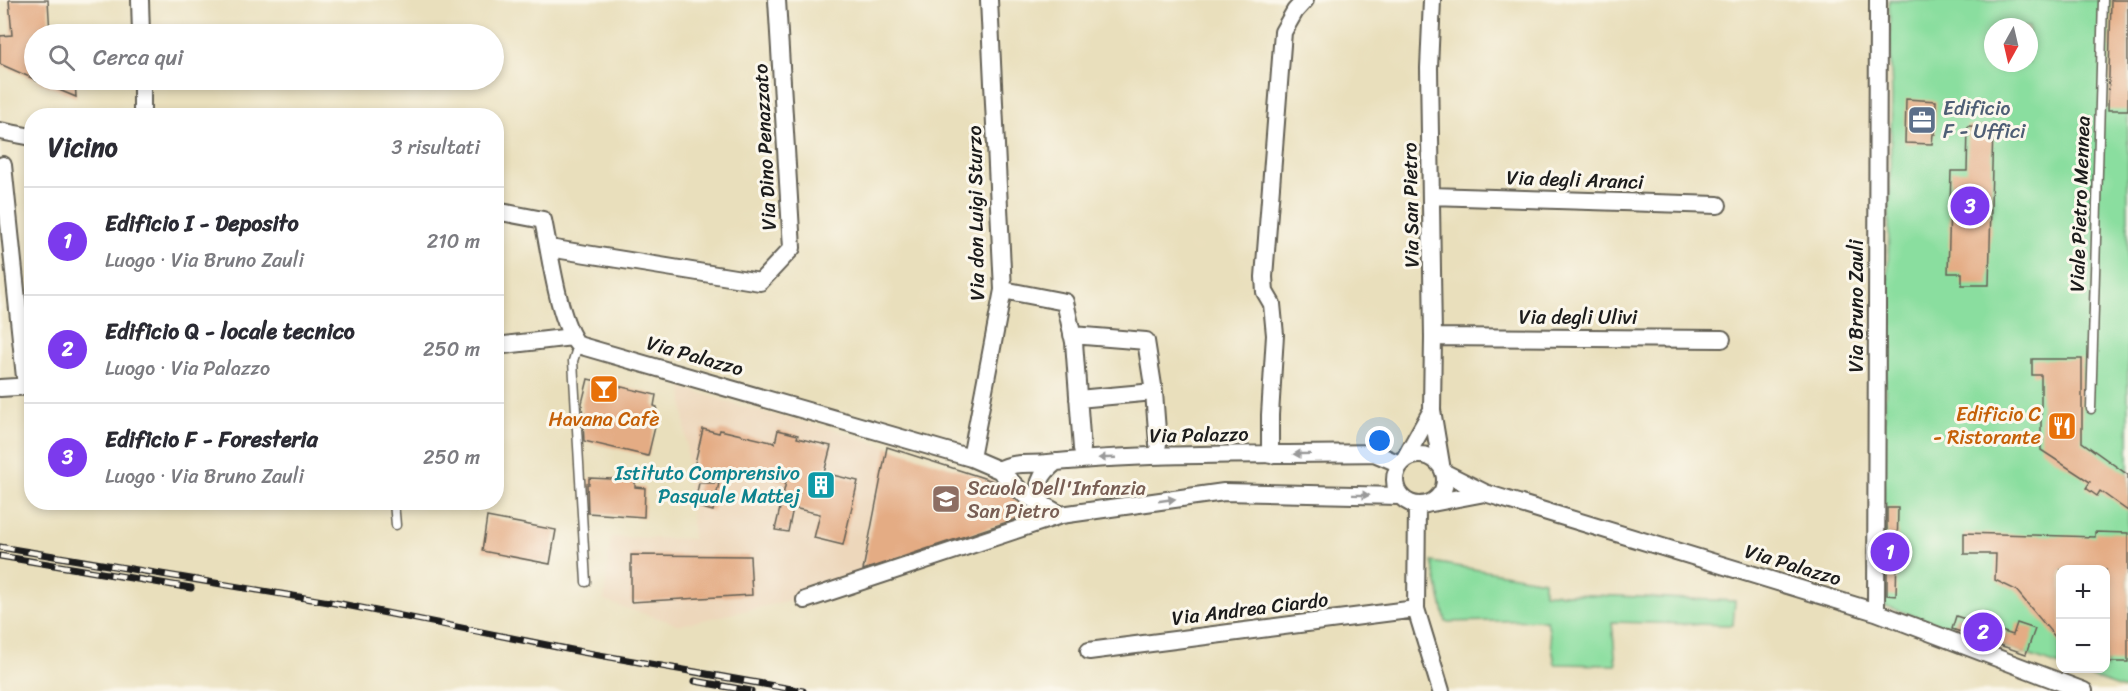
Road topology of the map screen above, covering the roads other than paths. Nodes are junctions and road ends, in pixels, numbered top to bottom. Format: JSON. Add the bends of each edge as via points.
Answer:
{"nodes":[{"id":1,"x":140,"y":0,"type":"edge"},
{"id":2,"x":777,"y":0,"type":"edge"},
{"id":3,"x":989,"y":0,"type":"edge"},
{"id":4,"x":1305,"y":0,"type":"edge"},
{"id":5,"x":1432,"y":0,"type":"edge"},
{"id":6,"x":1878,"y":0,"type":"edge"},
{"id":7,"x":2103,"y":0,"type":"edge"},
{"id":8,"x":141,"y":24,"type":"edge"},
{"id":9,"x":142,"y":90,"type":"edge"},
{"id":10,"x":142,"y":108,"type":"edge"},
{"id":11,"x":0,"y":131,"type":"edge"},
{"id":12,"x":24,"y":136,"type":"edge"},
{"id":13,"x":3,"y":165,"type":"dead end"},
{"id":14,"x":1431,"y":196,"type":"junction"},
{"id":15,"x":1718,"y":205,"type":"dead end"},
{"id":16,"x":504,"y":213,"type":"edge"},
{"id":17,"x":549,"y":248,"type":"junction"},
{"id":18,"x":1003,"y":290,"type":"junction"},
{"id":19,"x":1072,"y":335,"type":"junction"},
{"id":20,"x":1433,"y":337,"type":"junction"},
{"id":21,"x":1722,"y":339,"type":"dead end"},
{"id":22,"x":575,"y":341,"type":"junction"},
{"id":23,"x":24,"y":344,"type":"edge"},
{"id":24,"x":504,"y":345,"type":"edge"},
{"id":25,"x":24,"y":386,"type":"edge"},
{"id":26,"x":0,"y":388,"type":"edge"},
{"id":27,"x":1154,"y":392,"type":"junction"},
{"id":28,"x":1078,"y":399,"type":"junction"},
{"id":29,"x":1432,"y":410,"type":"junction"},
{"id":30,"x":2091,"y":410,"type":"dead end"},
{"id":31,"x":1158,"y":444,"type":"dead end"},
{"id":32,"x":1082,"y":449,"type":"dead end"},
{"id":33,"x":1270,"y":455,"type":"junction"},
{"id":34,"x":971,"y":458,"type":"junction"},
{"id":35,"x":1056,"y":462,"type":"junction"},
{"id":36,"x":1402,"y":462,"type":"junction"},
{"id":37,"x":1443,"y":469,"type":"junction"},
{"id":38,"x":999,"y":470,"type":"junction"},
{"id":39,"x":1485,"y":493,"type":"junction"},
{"id":40,"x":1400,"y":496,"type":"junction"},
{"id":41,"x":1424,"y":504,"type":"junction"},
{"id":42,"x":1044,"y":506,"type":"junction"},
{"id":43,"x":395,"y":510,"type":"edge"},
{"id":44,"x":1062,"y":515,"type":"junction"},
{"id":45,"x":396,"y":525,"type":"dead end"},
{"id":46,"x":586,"y":582,"type":"dead end"},
{"id":47,"x":805,"y":600,"type":"dead end"},
{"id":48,"x":1416,"y":609,"type":"junction"},
{"id":49,"x":1876,"y":612,"type":"junction"},
{"id":50,"x":1089,"y":651,"type":"dead end"},
{"id":51,"x":1441,"y":691,"type":"edge"},
{"id":52,"x":2084,"y":691,"type":"edge"}],
"edges":[{"from":1,"to":8,"type":"street"},
{"from":2,"to":17,"type":"street","name":"Via Dino Penazzato","via":[[792,248],[760,282]]},
{"from":3,"to":18,"type":"street","name":"Via don Luigi Sturzo"},
{"from":4,"to":33,"type":"street","via":[[1283,32],[1277,101],[1264,277],[1275,335]]},
{"from":5,"to":14,"type":"street","name":"Via San Pietro"},
{"from":6,"to":49,"type":"street","name":"Via Bruno Zauli"},
{"from":7,"to":30,"type":"lane","name":"Viale Pietro Mennea"},
{"from":9,"to":10,"type":"street"},
{"from":11,"to":12,"type":"street"},
{"from":13,"to":23,"type":"street"},
{"from":14,"to":15,"type":"street","name":"Via degli Aranci"},
{"from":14,"to":20,"type":"street","name":"Via San Pietro"},
{"from":16,"to":17,"type":"street","via":[[543,220]]},
{"from":17,"to":22,"type":"street","via":[[561,303]]},
{"from":18,"to":19,"type":"street","via":[[1065,302]]},
{"from":18,"to":34,"type":"street","name":"Via don Luigi Sturzo"},
{"from":19,"to":27,"type":"street","via":[[1146,341]]},
{"from":19,"to":28,"type":"street"},
{"from":20,"to":21,"type":"street","name":"Via degli Ulivi"},
{"from":20,"to":29,"type":"street","name":"Via San Pietro"},
{"from":22,"to":24,"type":"street"},
{"from":22,"to":34,"type":"street","name":"Via Palazzo"},
{"from":22,"to":46,"type":"lane"},
{"from":25,"to":26,"type":"street"},
{"from":27,"to":28,"type":"street"},
{"from":27,"to":31,"type":"street"},
{"from":28,"to":32,"type":"street"},
{"from":29,"to":36,"type":"street","name":"Via San Pietro"},
{"from":29,"to":37,"type":"street","name":"Via San Pietro"},
{"from":33,"to":35,"type":"street","name":"Via Palazzo","one_way":true},
{"from":36,"to":33,"type":"street","name":"Via Palazzo","one_way":true,"via":[[1374,453]]},
{"from":34,"to":38,"type":"street","name":"Via Palazzo"},
{"from":35,"to":38,"type":"street","name":"Via Palazzo","via":[[1007,465]]},
{"from":35,"to":42,"type":"street","via":[[1038,483]]},
{"from":36,"to":37,"type":"street","via":[[1423,454],[1434,458]]},
{"from":36,"to":40,"type":"street","via":[[1395,473]]},
{"from":37,"to":39,"type":"street","name":"Via Palazzo"},
{"from":37,"to":41,"type":"street","via":[[1441,495]]},
{"from":38,"to":42,"type":"street","via":[[1024,494]]},
{"from":39,"to":41,"type":"street","name":"Via Palazzo"},
{"from":39,"to":49,"type":"street","name":"Via Palazzo"},
{"from":40,"to":41,"type":"street"},
{"from":44,"to":40,"type":"street","one_way":true,"via":[[1224,492]]},
{"from":41,"to":48,"type":"street"},
{"from":42,"to":44,"type":"street"},
{"from":43,"to":45,"type":"lane"},
{"from":44,"to":47,"type":"street"},
{"from":48,"to":50,"type":"street","name":"Via Andrea Ciardo"},
{"from":48,"to":51,"type":"street"},
{"from":49,"to":52,"type":"street","name":"Via Palazzo"}]}
